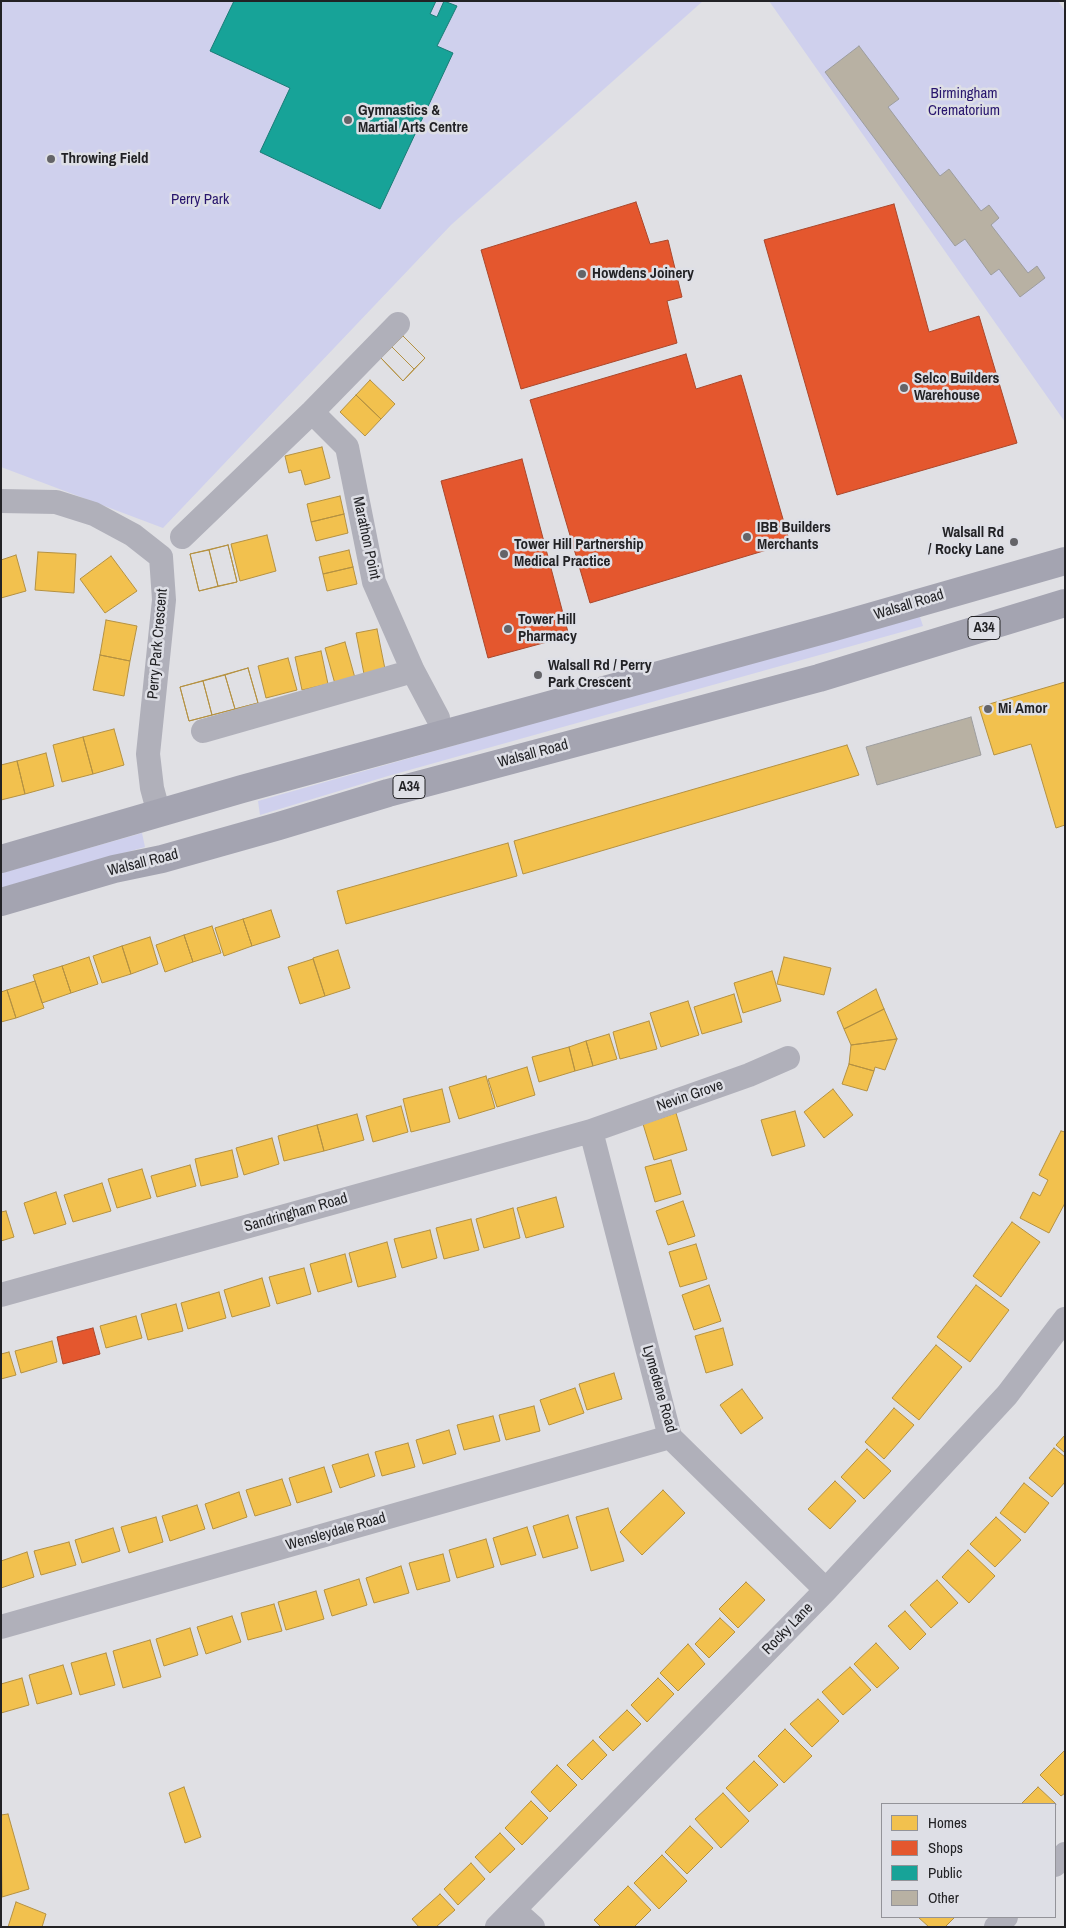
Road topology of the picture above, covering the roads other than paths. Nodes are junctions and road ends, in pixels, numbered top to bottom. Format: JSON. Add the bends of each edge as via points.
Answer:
{"nodes":[{"id":1,"x":398,"y":324,"type":"dead end"},
{"id":2,"x":312,"y":412,"type":"junction"},
{"id":3,"x":1,"y":501,"type":"edge"},
{"id":4,"x":182,"y":537,"type":"dead end"},
{"id":5,"x":1065,"y":561,"type":"edge"},
{"id":6,"x":1065,"y":603,"type":"edge"},
{"id":7,"x":413,"y":671,"type":"junction"},
{"id":8,"x":438,"y":718,"type":"dead end"},
{"id":9,"x":203,"y":731,"type":"dead end"},
{"id":10,"x":159,"y":814,"type":"junction"},
{"id":11,"x":1,"y":859,"type":"edge"},
{"id":12,"x":1,"y":902,"type":"edge"},
{"id":13,"x":788,"y":1058,"type":"dead end"},
{"id":14,"x":591,"y":1131,"type":"junction"},
{"id":15,"x":1,"y":1295,"type":"edge"},
{"id":16,"x":1065,"y":1319,"type":"edge"},
{"id":17,"x":670,"y":1437,"type":"junction"},
{"id":18,"x":826,"y":1590,"type":"junction"},
{"id":19,"x":1,"y":1627,"type":"edge"},
{"id":20,"x":1065,"y":1854,"type":"edge"},
{"id":21,"x":1056,"y":1864,"type":"edge"},
{"id":22,"x":514,"y":1910,"type":"junction"},
{"id":23,"x":1005,"y":1918,"type":"edge"},
{"id":24,"x":497,"y":1927,"type":"edge"},
{"id":25,"x":533,"y":1927,"type":"edge"},
{"id":26,"x":996,"y":1927,"type":"edge"}],
"edges":[{"from":1,"to":2,"type":"street"},
{"from":2,"to":4,"type":"street"},
{"from":2,"to":7,"type":"street","name":"Marathon Point","via":[[347,447],[374,582]]},
{"from":3,"to":10,"type":"street","name":"Perry Park Crescent","via":[[56,502],[94,514],[133,535],[161,557],[164,600],[148,754]]},
{"from":5,"to":10,"type":"highway","name":"Walsall Road"},
{"from":6,"to":12,"type":"highway","name":"Walsall Road","number":"A34","via":[[819,678],[388,793]]},
{"from":7,"to":8,"type":"street","name":"Marathon Point"},
{"from":7,"to":9,"type":"street"},
{"from":10,"to":11,"type":"highway","name":"Walsall Road"},
{"from":13,"to":14,"type":"street","name":"Nevin Grove"},
{"from":14,"to":15,"type":"street","name":"Sandringham Road"},
{"from":14,"to":17,"type":"street","name":"Lymedene Road"},
{"from":16,"to":18,"type":"street","name":"Rocky Lane","via":[[1006,1395]]},
{"from":17,"to":18,"type":"street","name":"Lymedene Road"},
{"from":17,"to":19,"type":"street","name":"Wensleydale Road"},
{"from":18,"to":22,"type":"street","name":"Rocky Lane"},
{"from":20,"to":21,"type":"street"},
{"from":22,"to":24,"type":"street","name":"Rocky Lane"},
{"from":22,"to":25,"type":"street"},
{"from":23,"to":26,"type":"street"}]}
